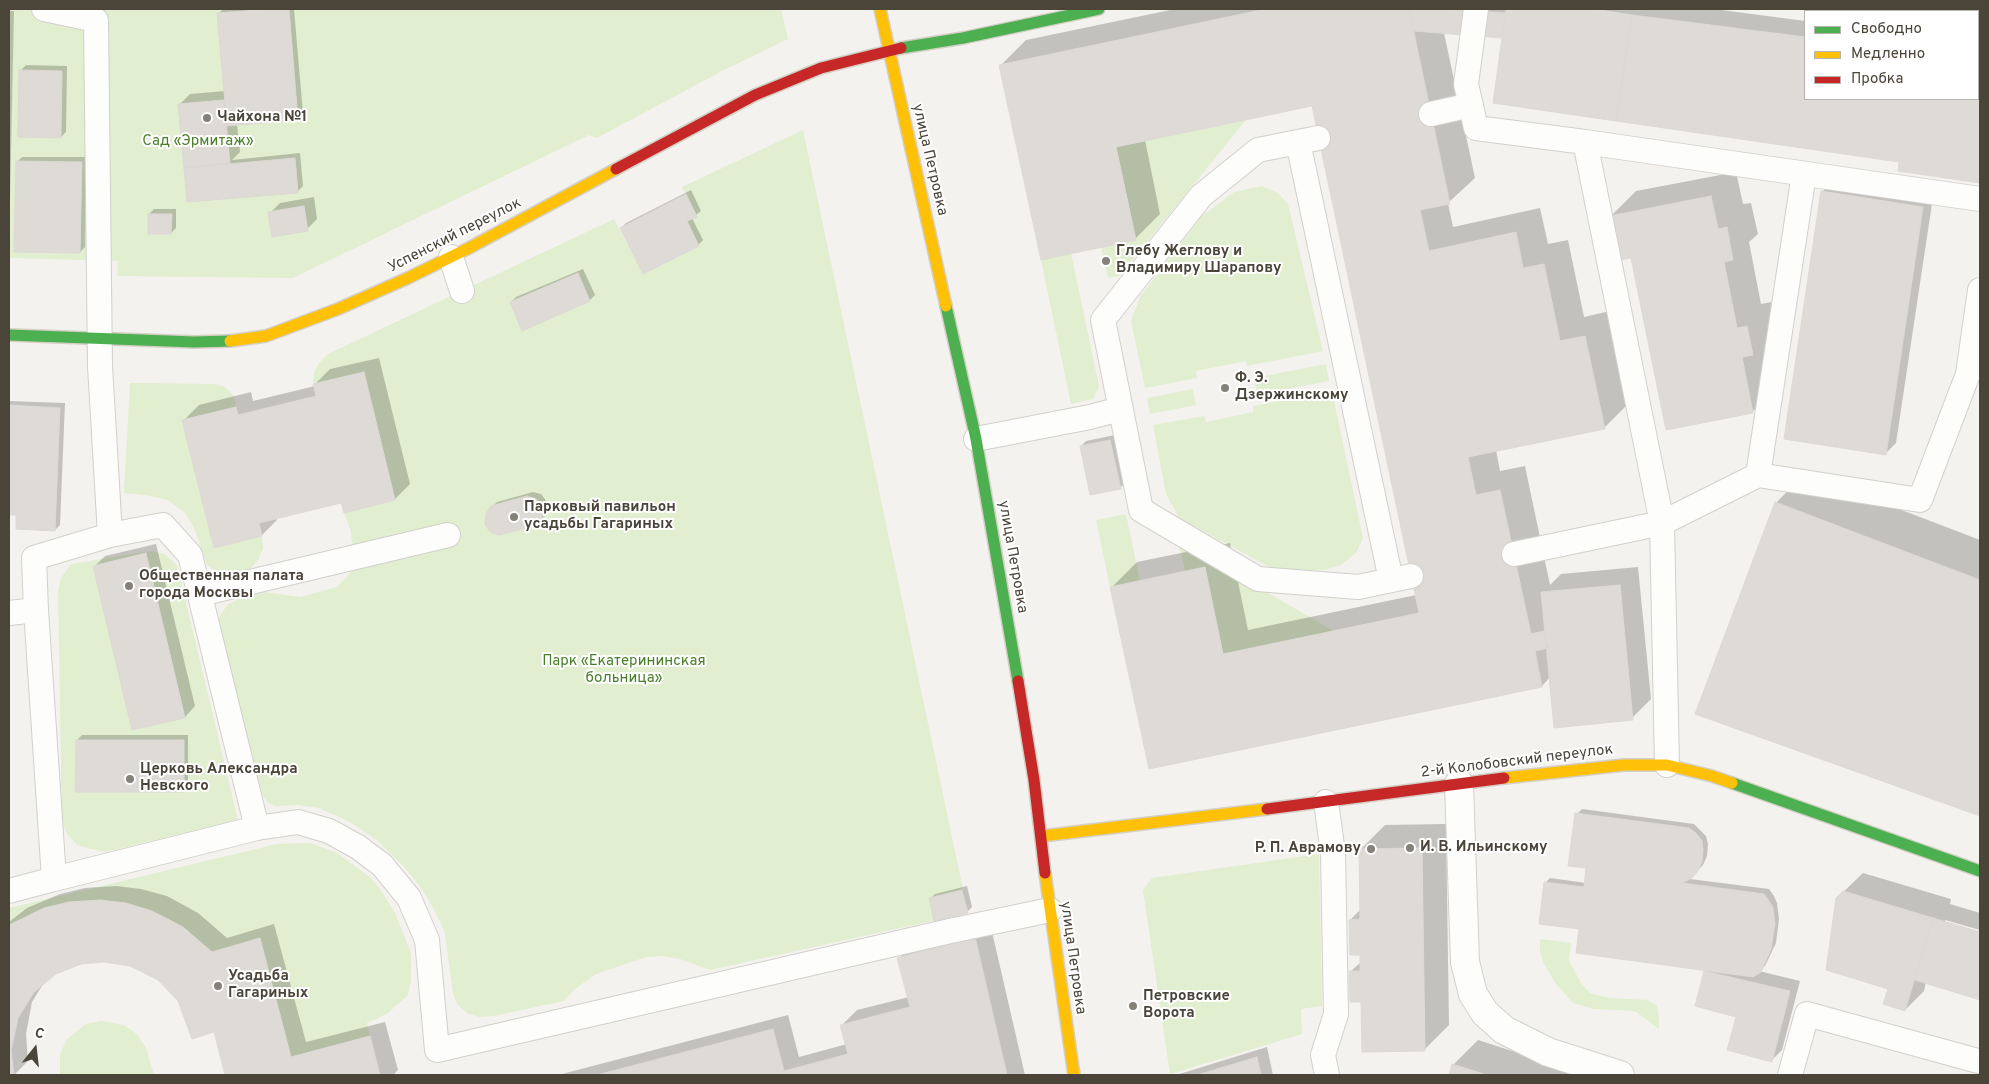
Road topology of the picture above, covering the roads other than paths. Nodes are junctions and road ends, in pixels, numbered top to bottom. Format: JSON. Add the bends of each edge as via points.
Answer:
{"nodes":[{"id":1,"x":44,"y":9,"type":"edge"},
{"id":2,"x":880,"y":9,"type":"edge"},
{"id":3,"x":1099,"y":9,"type":"edge"},
{"id":4,"x":1476,"y":9,"type":"edge"},
{"id":5,"x":888,"y":50,"type":"junction"},
{"id":6,"x":1471,"y":105,"type":"junction"},
{"id":7,"x":1431,"y":114,"type":"dead end"},
{"id":8,"x":1585,"y":142,"type":"junction"},
{"id":9,"x":1804,"y":174,"type":"junction"},
{"id":10,"x":1980,"y":199,"type":"edge"},
{"id":11,"x":451,"y":257,"type":"junction"},
{"id":12,"x":1980,"y":290,"type":"edge"},
{"id":13,"x":462,"y":291,"type":"dead end"},
{"id":14,"x":9,"y":335,"type":"edge"},
{"id":15,"x":100,"y":339,"type":"junction"},
{"id":16,"x":1120,"y":409,"type":"junction"},
{"id":17,"x":976,"y":439,"type":"junction"},
{"id":18,"x":1758,"y":476,"type":"junction"},
{"id":19,"x":1662,"y":523,"type":"junction"},
{"id":20,"x":110,"y":535,"type":"junction"},
{"id":21,"x":448,"y":535,"type":"dead end"},
{"id":22,"x":1514,"y":554,"type":"dead end"},
{"id":23,"x":200,"y":594,"type":"junction"},
{"id":24,"x":36,"y":610,"type":"junction"},
{"id":25,"x":9,"y":613,"type":"edge"},
{"id":26,"x":1667,"y":765,"type":"junction"},
{"id":27,"x":1459,"y":784,"type":"junction"},
{"id":28,"x":1326,"y":802,"type":"junction"},
{"id":29,"x":257,"y":828,"type":"junction"},
{"id":30,"x":1042,"y":836,"type":"junction"},
{"id":31,"x":1980,"y":871,"type":"edge"},
{"id":32,"x":54,"y":880,"type":"junction"},
{"id":33,"x":9,"y":891,"type":"edge"},
{"id":34,"x":1050,"y":910,"type":"junction"},
{"id":35,"x":1978,"y":1061,"type":"dead end"},
{"id":36,"x":1074,"y":1075,"type":"edge"},
{"id":37,"x":1327,"y":1075,"type":"edge"},
{"id":38,"x":1620,"y":1075,"type":"edge"},
{"id":39,"x":1790,"y":1075,"type":"edge"}],
"edges":[{"from":1,"to":15,"type":"lane","via":[[96,20]]},
{"from":2,"to":5,"type":"street","name":"улица Петровка"},
{"from":3,"to":5,"type":"street","name":"Успенский переулок","via":[[963,38]]},
{"from":4,"to":6,"type":"lane","via":[[1466,84]]},
{"from":5,"to":11,"type":"street","name":"Успенский переулок","via":[[820,68],[756,95]]},
{"from":5,"to":17,"type":"street","name":"улица Петровка"},
{"from":6,"to":7,"type":"lane"},
{"from":6,"to":8,"type":"lane","via":[[1476,128]]},
{"from":8,"to":9,"type":"lane"},
{"from":8,"to":19,"type":"lane"},
{"from":9,"to":10,"type":"lane"},
{"from":9,"to":18,"type":"lane"},
{"from":11,"to":13,"type":"lane"},
{"from":11,"to":15,"type":"street","name":"Успенский переулок","via":[[338,309],[266,336],[194,342]]},
{"from":12,"to":18,"type":"lane","via":[[1968,374],[1920,500]]},
{"from":14,"to":15,"type":"street","name":"Успенский переулок"},
{"from":15,"to":20,"type":"lane"},
{"from":16,"to":16,"type":"lane","via":[[1103,320],[1201,196],[1258,150],[1308,140],[1401,578],[1358,587],[1258,579],[1141,510]]},
{"from":16,"to":17,"type":"lane"},
{"from":17,"to":30,"type":"street","name":"улица Петровка"},
{"from":18,"to":19,"type":"lane"},
{"from":19,"to":22,"type":"lane"},
{"from":19,"to":26,"type":"lane"},
{"from":20,"to":23,"type":"lane","via":[[163,526],[190,555]]},
{"from":20,"to":24,"type":"lane","via":[[34,558]]},
{"from":21,"to":23,"type":"lane"},
{"from":23,"to":29,"type":"lane"},
{"from":24,"to":25,"type":"lane"},
{"from":24,"to":32,"type":"lane"},
{"from":26,"to":27,"type":"street","name":"2-й Колобовский переулок","via":[[1624,764]]},
{"from":26,"to":31,"type":"street","name":"2-й Колобовский переулок","via":[[1712,776]]},
{"from":27,"to":28,"type":"street","name":"2-й Колобовский переулок"},
{"from":27,"to":38,"type":"street","via":[[1466,962],[1473,994],[1485,1013],[1504,1030],[1548,1052]]},
{"from":28,"to":30,"type":"street","name":"2-й Колобовский переулок"},
{"from":28,"to":37,"type":"lane","via":[[1333,853],[1336,1014],[1323,1055]]},
{"from":29,"to":32,"type":"lane"},
{"from":29,"to":34,"type":"lane","via":[[298,822],[329,831],[358,847],[393,878],[409,898],[427,940],[437,1050]]},
{"from":30,"to":34,"type":"street","name":"улица Петровка"},
{"from":32,"to":33,"type":"lane"},
{"from":34,"to":36,"type":"street","name":"улица Петровка"},
{"from":35,"to":39,"type":"lane","via":[[1807,1014]]}]}
